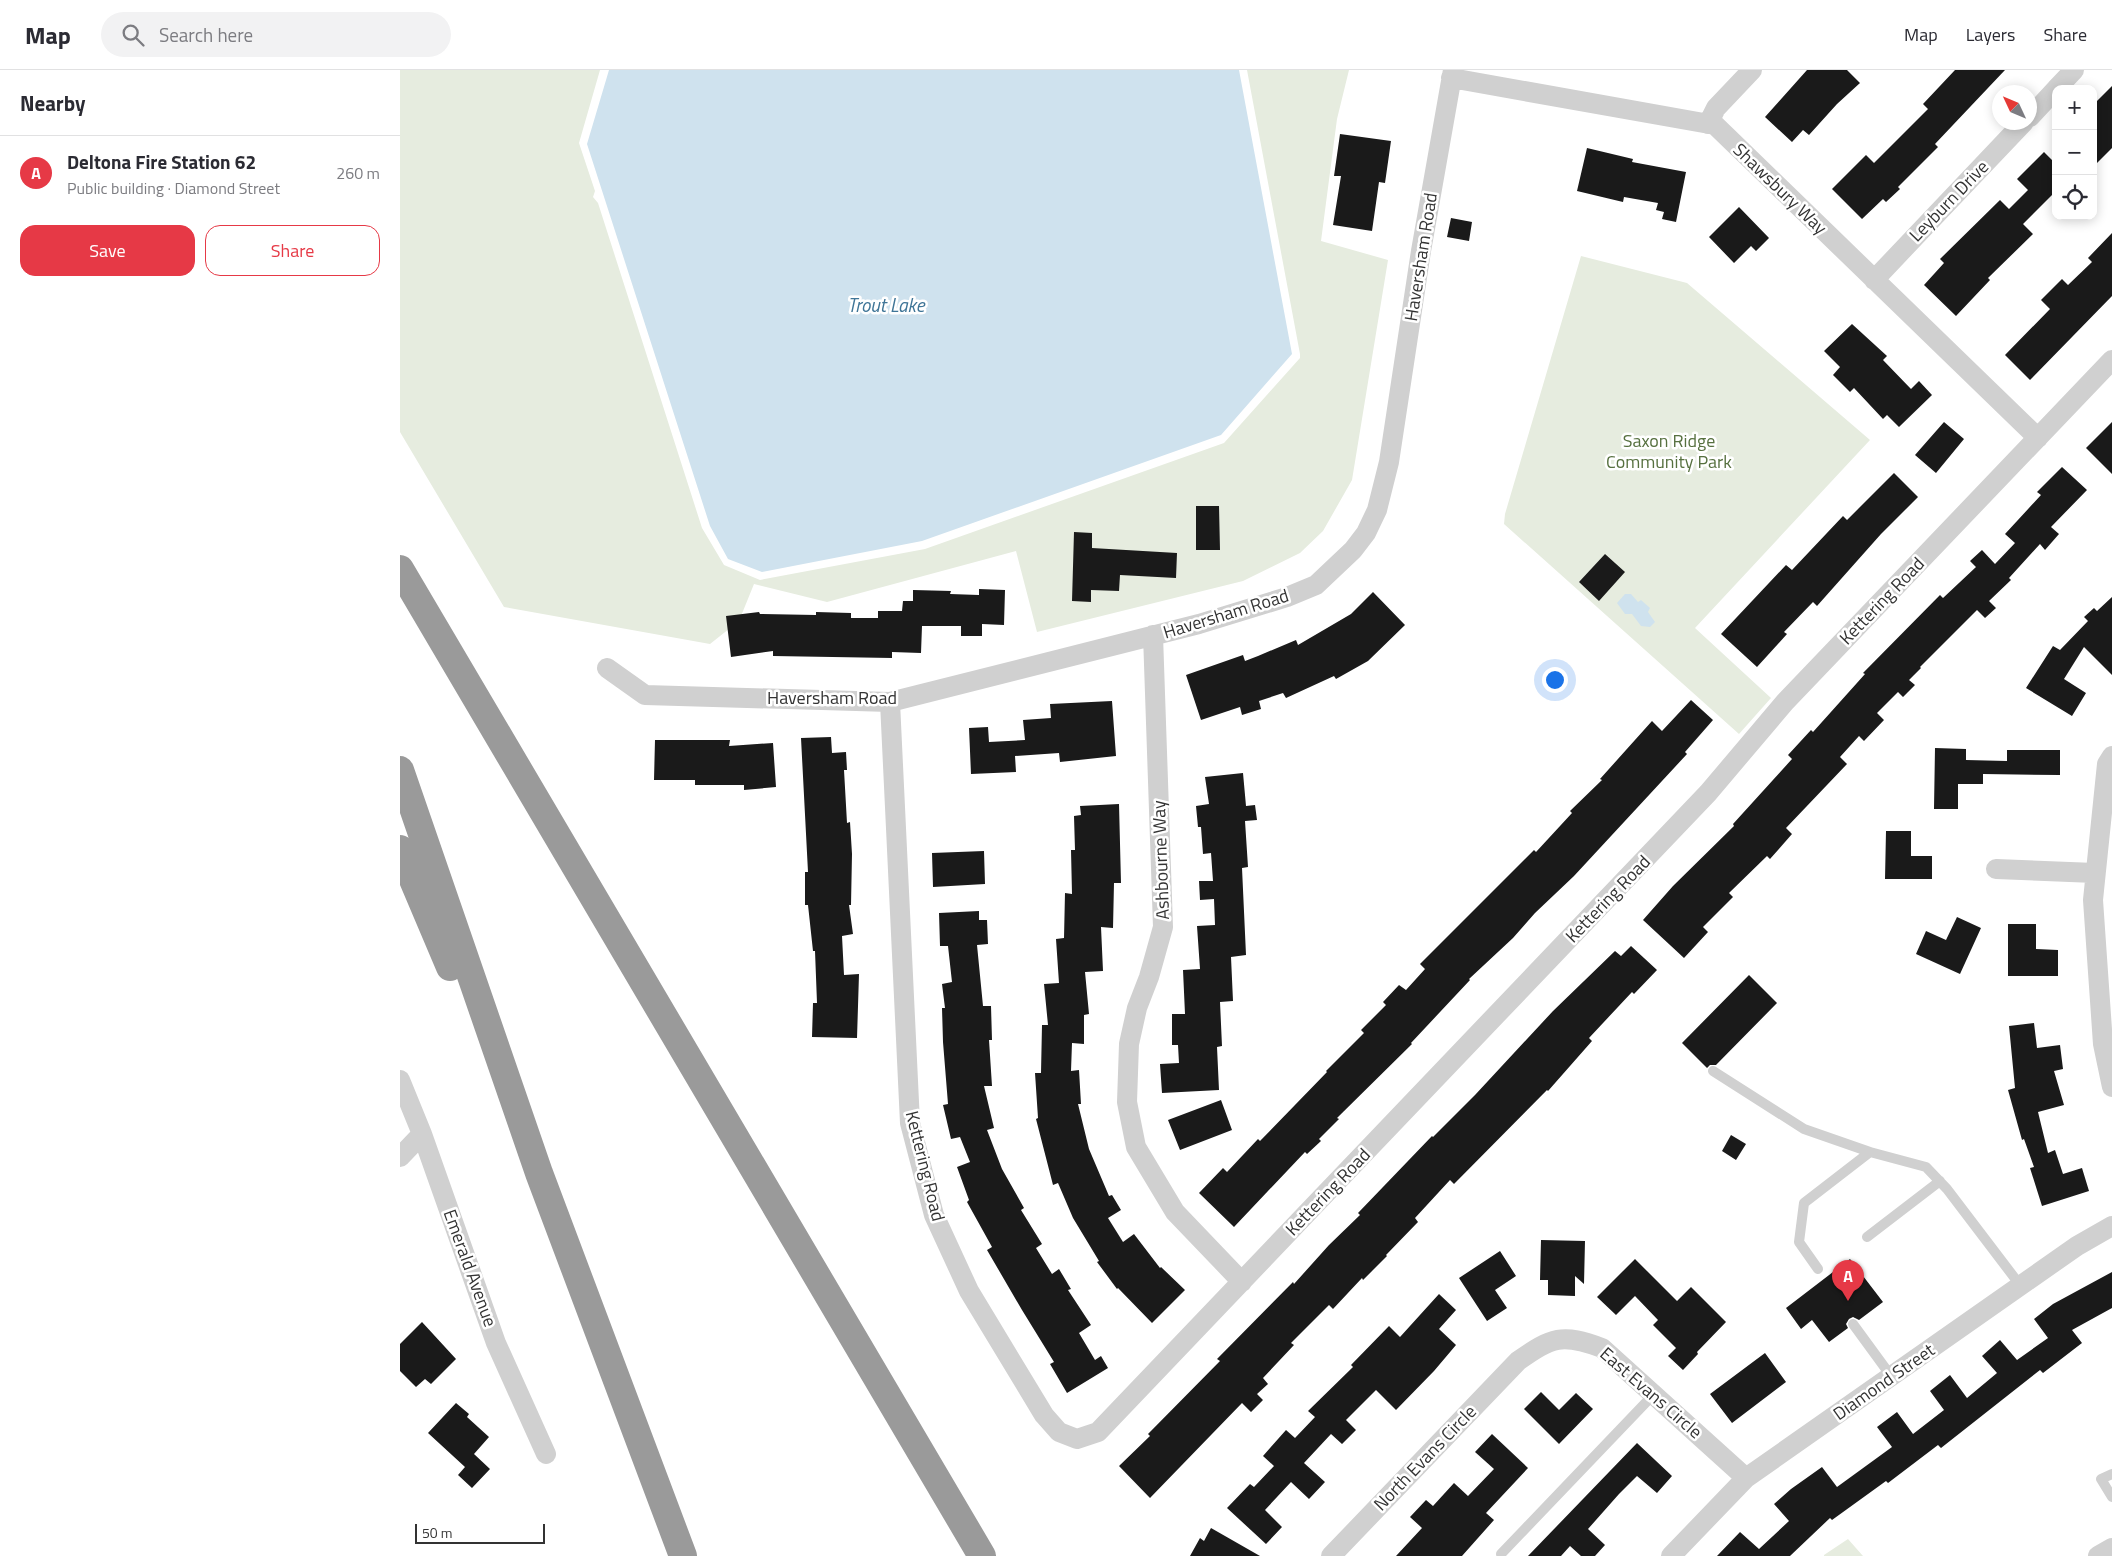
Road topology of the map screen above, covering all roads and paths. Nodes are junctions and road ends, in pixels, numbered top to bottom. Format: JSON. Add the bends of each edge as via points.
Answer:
{"nodes":[{"id":1,"x":1752,"y":70,"type":"edge"},
{"id":2,"x":2074,"y":70,"type":"edge"},
{"id":3,"x":1452,"y":74,"type":"edge"},
{"id":4,"x":2060,"y":85,"type":"edge"},
{"id":5,"x":2052,"y":93,"type":"edge"},
{"id":6,"x":2037,"y":109,"type":"edge"},
{"id":7,"x":1708,"y":124,"type":"junction"},
{"id":8,"x":2016,"y":130,"type":"edge"},
{"id":9,"x":1874,"y":280,"type":"junction"},
{"id":10,"x":2112,"y":360,"type":"edge"},
{"id":11,"x":2038,"y":438,"type":"junction"},
{"id":12,"x":400,"y":569,"type":"edge"},
{"id":13,"x":1153,"y":636,"type":"junction"},
{"id":14,"x":607,"y":668,"type":"dead end"},
{"id":15,"x":890,"y":702,"type":"junction"},
{"id":16,"x":2112,"y":756,"type":"edge"},
{"id":17,"x":400,"y":770,"type":"edge"},
{"id":18,"x":400,"y":849,"type":"edge"},
{"id":19,"x":1996,"y":869,"type":"dead end"},
{"id":20,"x":2095,"y":873,"type":"junction"},
{"id":21,"x":1713,"y":1071,"type":"dead end"},
{"id":22,"x":400,"y":1080,"type":"edge"},
{"id":23,"x":2112,"y":1087,"type":"edge"},
{"id":24,"x":422,"y":1134,"type":"junction"},
{"id":25,"x":1870,"y":1152,"type":"junction"},
{"id":26,"x":400,"y":1157,"type":"edge"},
{"id":27,"x":538,"y":1174,"type":"junction"},
{"id":28,"x":1940,"y":1181,"type":"junction"},
{"id":29,"x":2112,"y":1226,"type":"edge"},
{"id":30,"x":1867,"y":1236,"type":"dead end"},
{"id":31,"x":1818,"y":1269,"type":"dead end"},
{"id":32,"x":1242,"y":1282,"type":"junction"},
{"id":33,"x":2020,"y":1286,"type":"junction"},
{"id":34,"x":1853,"y":1324,"type":"dead end"},
{"id":35,"x":1518,"y":1361,"type":"joint"},
{"id":36,"x":1892,"y":1376,"type":"junction"},
{"id":37,"x":1654,"y":1394,"type":"junction"},
{"id":38,"x":546,"y":1454,"type":"dead end"},
{"id":39,"x":2112,"y":1474,"type":"edge"},
{"id":40,"x":1746,"y":1478,"type":"junction"},
{"id":41,"x":2112,"y":1497,"type":"edge"},
{"id":42,"x":2112,"y":1548,"type":"edge"},
{"id":43,"x":1501,"y":1554,"type":"dead end"},
{"id":44,"x":683,"y":1556,"type":"edge"},
{"id":45,"x":982,"y":1556,"type":"edge"},
{"id":46,"x":1331,"y":1556,"type":"edge"},
{"id":47,"x":1670,"y":1556,"type":"edge"},
{"id":48,"x":2098,"y":1556,"type":"edge"}],
"edges":[{"from":1,"to":7,"type":"street","via":[[1716,108]]},
{"from":2,"to":4,"type":"street"},
{"from":3,"to":7,"type":"street","name":"Shawsbury Way"},
{"from":3,"to":13,"type":"street","name":"Haversham Road","via":[[1389,462],[1378,510],[1366,533],[1316,585],[1287,597]]},
{"from":5,"to":6,"type":"street"},
{"from":7,"to":9,"type":"street","name":"Shawsbury Way","via":[[1714,125]]},
{"from":8,"to":9,"type":"street","name":"Leyburn Drive"},
{"from":9,"to":11,"type":"street","name":"Shawsbury Way"},
{"from":10,"to":11,"type":"street","name":"Kettering Road"},
{"from":11,"to":32,"type":"street","name":"Kettering Road","via":[[1785,702],[1708,793]]},
{"from":12,"to":45,"type":"highway"},
{"from":13,"to":15,"type":"street","name":"Haversham Road"},
{"from":13,"to":32,"type":"street","name":"Ashbourne Way","via":[[1163,927],[1129,1044],[1127,1102],[1136,1147],[1175,1212]]},
{"from":14,"to":15,"type":"street","name":"Haversham Road","via":[[646,695]]},
{"from":15,"to":32,"type":"street","name":"Kettering Road","via":[[910,1123],[934,1215],[969,1291],[1044,1415],[1059,1432],[1077,1439],[1098,1432]]},
{"from":16,"to":20,"type":"street","via":[[2107,764]]},
{"from":17,"to":27,"type":"highway"},
{"from":18,"to":27,"type":"highway"},
{"from":19,"to":20,"type":"street"},
{"from":20,"to":23,"type":"street","via":[[2093,900],[2103,1044]]},
{"from":21,"to":25,"type":"lane","via":[[1804,1129]]},
{"from":22,"to":24,"type":"street","name":"Emerald Avenue"},
{"from":24,"to":26,"type":"street"},
{"from":24,"to":38,"type":"street","name":"Emerald Avenue","via":[[496,1343]]},
{"from":25,"to":28,"type":"lane","via":[[1926,1167]]},
{"from":25,"to":31,"type":"lane","via":[[1804,1203],[1799,1242]]},
{"from":27,"to":44,"type":"highway"},
{"from":28,"to":30,"type":"lane"},
{"from":28,"to":33,"type":"lane"},
{"from":29,"to":33,"type":"street","name":"Diamond Street"},
{"from":33,"to":36,"type":"street","name":"Diamond Street"},
{"from":34,"to":36,"type":"lane"},
{"from":35,"to":37,"type":"street","name":"East Evans Circle","via":[[1539,1346],[1559,1338],[1580,1340],[1602,1348]]},
{"from":35,"to":46,"type":"street","name":"North Evans Circle"},
{"from":36,"to":40,"type":"street","name":"Diamond Street"},
{"from":37,"to":40,"type":"street","name":"East Evans Circle"},
{"from":37,"to":43,"type":"lane"},
{"from":39,"to":41,"type":"lane","via":[[2100,1479]]},
{"from":40,"to":47,"type":"street","name":"Diamond Street"},
{"from":42,"to":48,"type":"street"}]}
